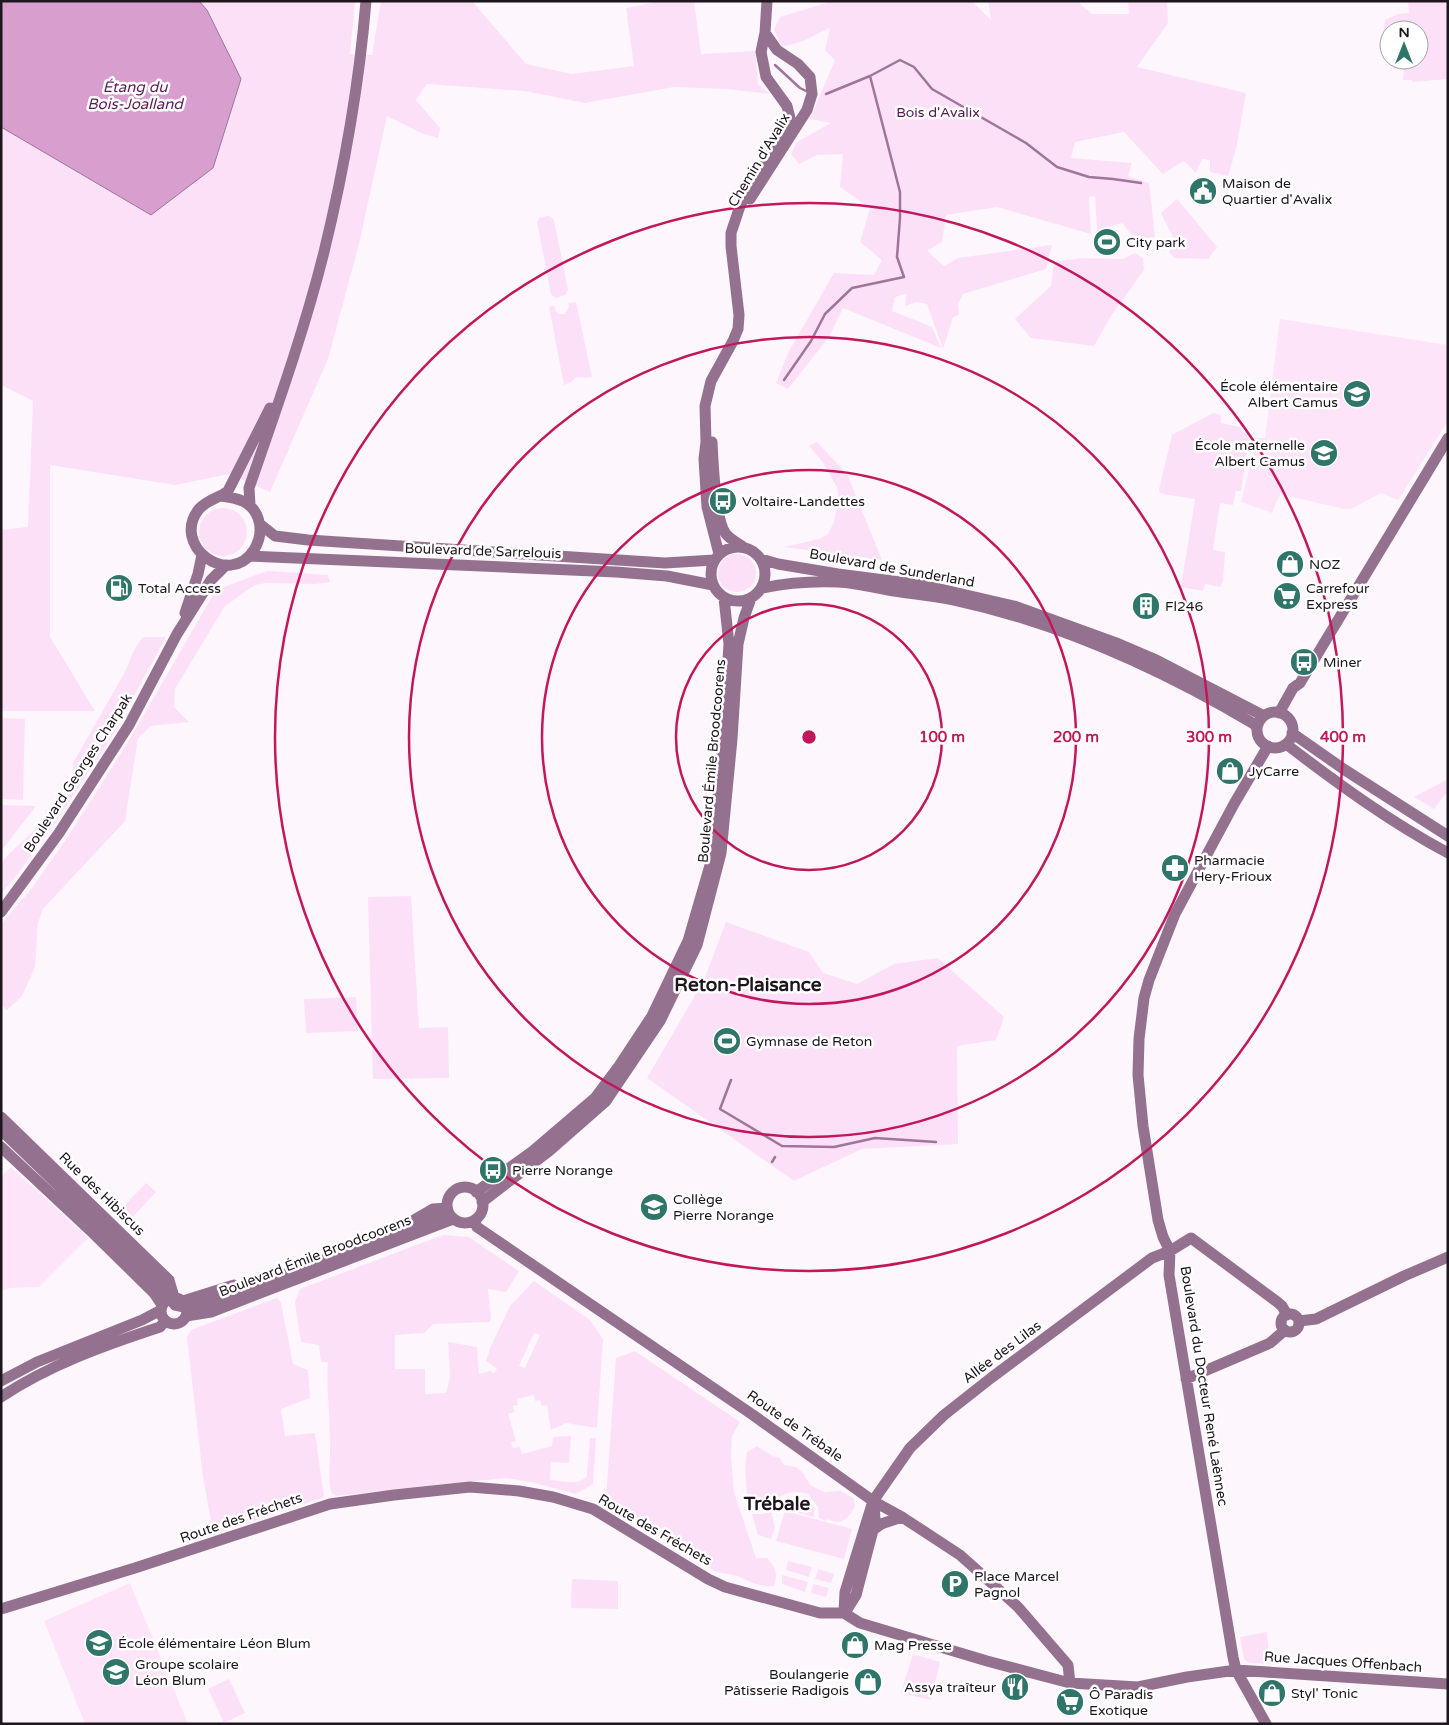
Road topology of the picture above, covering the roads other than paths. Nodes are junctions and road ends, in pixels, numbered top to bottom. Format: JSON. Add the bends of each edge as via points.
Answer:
{"nodes":[{"id":1,"x":366,"y":1,"type":"edge"},
{"id":2,"x":767,"y":1,"type":"edge"},
{"id":3,"x":765,"y":33,"type":"junction"},
{"id":4,"x":292,"y":361,"type":"junction"},
{"id":5,"x":1448,"y":438,"type":"edge"},
{"id":6,"x":221,"y":496,"type":"junction"},
{"id":7,"x":250,"y":505,"type":"junction"},
{"id":8,"x":261,"y":525,"type":"junction"},
{"id":9,"x":742,"y":546,"type":"junction"},
{"id":10,"x":202,"y":555,"type":"junction"},
{"id":11,"x":250,"y":556,"type":"junction"},
{"id":12,"x":717,"y":557,"type":"junction"},
{"id":13,"x":761,"y":559,"type":"junction"},
{"id":14,"x":226,"y":565,"type":"junction"},
{"id":15,"x":713,"y":585,"type":"junction"},
{"id":16,"x":762,"y":588,"type":"junction"},
{"id":17,"x":724,"y":598,"type":"junction"},
{"id":18,"x":751,"y":598,"type":"junction"},
{"id":19,"x":178,"y":634,"type":"junction"},
{"id":20,"x":1300,"y":683,"type":"junction"},
{"id":21,"x":1279,"y":712,"type":"junction"},
{"id":22,"x":1264,"y":716,"type":"junction"},
{"id":23,"x":1289,"y":719,"type":"junction"},
{"id":24,"x":1257,"y":728,"type":"junction"},
{"id":25,"x":1292,"y":733,"type":"junction"},
{"id":26,"x":1286,"y":744,"type":"junction"},
{"id":27,"x":1268,"y":746,"type":"junction"},
{"id":28,"x":1448,"y":836,"type":"edge"},
{"id":29,"x":1448,"y":853,"type":"edge"},
{"id":30,"x":11,"y":899,"type":"junction"},
{"id":31,"x":1,"y":907,"type":"edge"},
{"id":32,"x":1,"y":912,"type":"edge"},
{"id":33,"x":1,"y":1117,"type":"edge"},
{"id":34,"x":1,"y":1130,"type":"edge"},
{"id":35,"x":1,"y":1147,"type":"edge"},
{"id":36,"x":479,"y":1197,"type":"junction"},
{"id":37,"x":450,"y":1214,"type":"junction"},
{"id":38,"x":474,"y":1220,"type":"junction"},
{"id":39,"x":1170,"y":1251,"type":"junction"},
{"id":40,"x":1448,"y":1257,"type":"edge"},
{"id":41,"x":173,"y":1307,"type":"junction"},
{"id":42,"x":1287,"y":1315,"type":"junction"},
{"id":43,"x":1299,"y":1321,"type":"junction"},
{"id":44,"x":1285,"y":1330,"type":"junction"},
{"id":45,"x":1186,"y":1379,"type":"junction"},
{"id":46,"x":1,"y":1381,"type":"edge"},
{"id":47,"x":1,"y":1397,"type":"edge"},
{"id":48,"x":873,"y":1501,"type":"junction"},
{"id":49,"x":902,"y":1517,"type":"junction"},
{"id":50,"x":873,"y":1530,"type":"junction"},
{"id":51,"x":1,"y":1609,"type":"edge"},
{"id":52,"x":844,"y":1614,"type":"junction"},
{"id":53,"x":1236,"y":1670,"type":"junction"},
{"id":54,"x":1070,"y":1683,"type":"junction"},
{"id":55,"x":1448,"y":1684,"type":"edge"},
{"id":56,"x":1266,"y":1724,"type":"edge"}],
"edges":[{"from":1,"to":4,"type":"street","via":[[358,77],[340,177],[324,252]]},
{"from":2,"to":3,"type":"street","name":"Chemin d'Avalix"},
{"from":3,"to":9,"type":"street","name":"Chemin d'Avalix","via":[[777,50],[810,77],[812,94],[807,110],[744,212],[737,247],[744,323],[739,344],[716,386],[710,408],[720,515],[725,533]]},
{"from":3,"to":12,"type":"street","name":"Chemin d'Avalix","via":[[761,52],[766,77],[788,106],[790,118],[786,130],[750,184],[731,233],[738,329],[711,381],[705,406],[707,507]]},
{"from":4,"to":6,"type":"street","via":[[233,482]]},
{"from":4,"to":7,"type":"street","via":[[249,488]]},
{"from":5,"to":20,"type":"street"},
{"from":6,"to":7,"type":"street","via":[[236,498]]},
{"from":6,"to":10,"type":"street","via":[[199,509],[193,520],[193,539]]},
{"from":7,"to":8,"type":"street"},
{"from":8,"to":11,"type":"street","via":[[259,542]]},
{"from":8,"to":12,"type":"street","name":"Boulevard de Sarrelouis","via":[[275,536],[308,540],[665,563]]},
{"from":9,"to":12,"type":"street","via":[[734,546]]},
{"from":9,"to":13,"type":"street"},
{"from":10,"to":14,"type":"street","via":[[213,563]]},
{"from":10,"to":19,"type":"street"},
{"from":11,"to":14,"type":"street","via":[[239,563]]},
{"from":11,"to":15,"type":"street","name":"Boulevard de Sarrelouis","via":[[616,572],[667,576]]},
{"from":12,"to":15,"type":"street","via":[[711,568]]},
{"from":13,"to":16,"type":"street","via":[[766,573]]},
{"from":13,"to":22,"type":"street","name":"Boulevard de Sunderland","via":[[838,574],[923,585],[1022,609],[1145,655]]},
{"from":14,"to":19,"type":"street","via":[[211,580]]},
{"from":15,"to":17,"type":"street"},
{"from":16,"to":18,"type":"street"},
{"from":16,"to":24,"type":"street","name":"Boulevard de Sunderland","via":[[777,584],[838,582],[952,599],[1000,611],[1076,636],[1153,669]]},
{"from":17,"to":18,"type":"street","via":[[733,601]]},
{"from":17,"to":36,"type":"street","name":"Boulevard Émile Broodcoorens","via":[[729,644],[713,854],[688,941],[652,1016],[594,1098]]},
{"from":18,"to":36,"type":"street","name":"Boulevard Émile Broodcoorens","via":[[738,644],[721,854],[697,945],[660,1021],[606,1101],[549,1151]]},
{"from":19,"to":30,"type":"street","name":"Boulevard Georges Charpak","via":[[129,725],[59,833]]},
{"from":20,"to":21,"type":"street","via":[[1293,688]]},
{"from":20,"to":23,"type":"street"},
{"from":21,"to":22,"type":"street"},
{"from":21,"to":23,"type":"street"},
{"from":22,"to":24,"type":"street"},
{"from":23,"to":25,"type":"street"},
{"from":24,"to":27,"type":"street","via":[[1258,737]]},
{"from":25,"to":26,"type":"street"},
{"from":25,"to":28,"type":"street","via":[[1352,776]]},
{"from":26,"to":27,"type":"street"},
{"from":26,"to":29,"type":"street","via":[[1372,807]]},
{"from":27,"to":39,"type":"street","name":"Boulevard du Docteur René Laënnec","via":[[1175,914],[1144,998],[1138,1075],[1143,1126],[1158,1220]]},
{"from":30,"to":31,"type":"street","name":"Boulevard Georges Charpak"},
{"from":30,"to":32,"type":"street","name":"Boulevard Georges Charpak"},
{"from":33,"to":41,"type":"street","name":"Rue des Hibiscus","via":[[170,1280]]},
{"from":34,"to":41,"type":"street","name":"Rue des Hibiscus","via":[[150,1274]]},
{"from":35,"to":41,"type":"street","via":[[154,1293]]},
{"from":36,"to":37,"type":"street","via":[[471,1189],[455,1190],[447,1201]]},
{"from":36,"to":38,"type":"street","via":[[480,1213]]},
{"from":37,"to":38,"type":"street","via":[[465,1223]]},
{"from":37,"to":41,"type":"street","name":"Boulevard Émile Broodcoorens","via":[[433,1209],[414,1219]]},
{"from":37,"to":41,"type":"street","name":"Boulevard Émile Broodcoorens","via":[[211,1312]]},
{"from":38,"to":48,"type":"street","name":"Route de Trébale","via":[[477,1227]]},
{"from":39,"to":42,"type":"street","name":"Allée des Lilas","via":[[1191,1238],[1276,1301]]},
{"from":39,"to":45,"type":"street","name":"Boulevard du Docteur René Laënnec","via":[[1168,1275]]},
{"from":39,"to":48,"type":"street","name":"Allée des Lilas","via":[[1152,1258],[944,1414],[910,1448]]},
{"from":40,"to":43,"type":"street","via":[[1316,1319]]},
{"from":41,"to":46,"type":"street","name":"Boulevard Émile Broodcoorens","via":[[37,1362]]},
{"from":41,"to":47,"type":"street","via":[[160,1327],[70,1360]]},
{"from":42,"to":43,"type":"street","via":[[1293,1315]]},
{"from":42,"to":44,"type":"street","via":[[1281,1323]]},
{"from":43,"to":44,"type":"street","via":[[1295,1331]]},
{"from":44,"to":45,"type":"street","via":[[1270,1343]]},
{"from":45,"to":53,"type":"street","name":"Boulevard du Docteur René Laënnec"},
{"from":48,"to":49,"type":"street","name":"Route de Trébale"},
{"from":48,"to":50,"type":"street"},
{"from":48,"to":52,"type":"street","name":"Allée des Lilas","via":[[845,1592]]},
{"from":49,"to":50,"type":"street"},
{"from":49,"to":54,"type":"street","name":"Route de Trébale","via":[[960,1555],[1018,1607],[1068,1665]]},
{"from":50,"to":52,"type":"street","via":[[856,1595]]},
{"from":51,"to":52,"type":"street","name":"Route des Fréchets","via":[[330,1504],[470,1487],[553,1497],[593,1509],[725,1587],[820,1613]]},
{"from":52,"to":54,"type":"street","name":"Route des Fréchets","via":[[860,1623]]},
{"from":53,"to":54,"type":"street","name":"Route des Fréchets","via":[[1138,1687]]},
{"from":53,"to":55,"type":"street","name":"Rue Jacques Offenbach"},
{"from":53,"to":56,"type":"street","name":"Boulevard du Docteur René Laënnec"}]}
